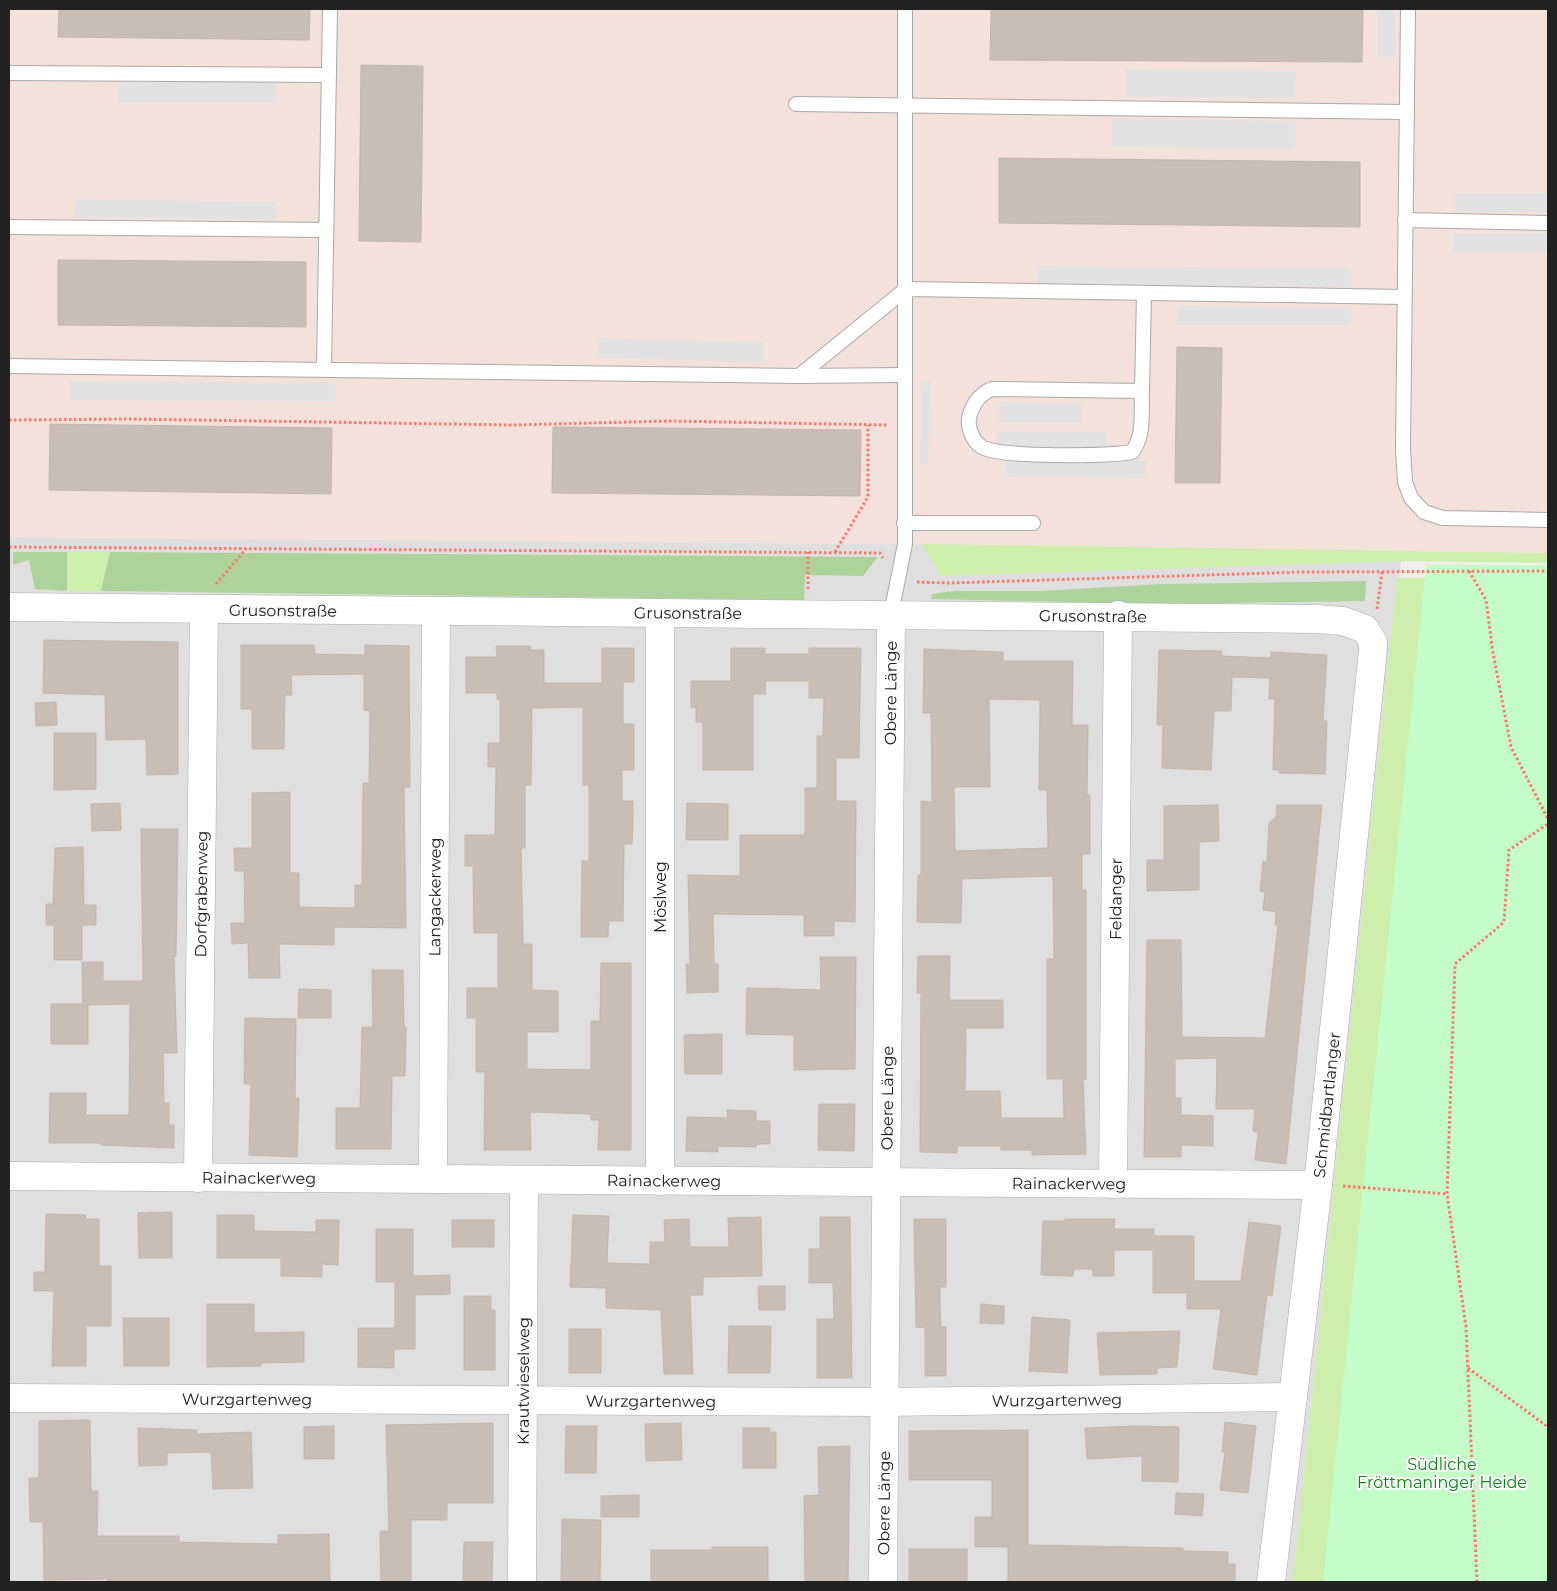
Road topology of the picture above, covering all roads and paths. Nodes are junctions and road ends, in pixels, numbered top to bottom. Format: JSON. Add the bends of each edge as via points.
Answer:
{"nodes":[{"id":1,"x":330,"y":9,"type":"edge"},
{"id":2,"x":905,"y":9,"type":"edge"},
{"id":3,"x":1408,"y":9,"type":"edge"},
{"id":4,"x":9,"y":74,"type":"edge"},
{"id":5,"x":329,"y":75,"type":"junction"},
{"id":6,"x":796,"y":104,"type":"dead end"},
{"id":7,"x":905,"y":106,"type":"junction"},
{"id":8,"x":1406,"y":112,"type":"junction"},
{"id":9,"x":1405,"y":220,"type":"junction"},
{"id":10,"x":1548,"y":223,"type":"edge"},
{"id":11,"x":9,"y":227,"type":"edge"},
{"id":12,"x":326,"y":230,"type":"junction"},
{"id":13,"x":906,"y":289,"type":"junction"},
{"id":14,"x":1144,"y":293,"type":"junction"},
{"id":15,"x":1404,"y":297,"type":"junction"},
{"id":16,"x":9,"y":366,"type":"edge"},
{"id":17,"x":324,"y":368,"type":"junction"},
{"id":18,"x":905,"y":375,"type":"junction"},
{"id":19,"x":799,"y":376,"type":"junction"},
{"id":20,"x":1142,"y":391,"type":"junction"},
{"id":21,"x":9,"y":420,"type":"edge"},
{"id":22,"x":868,"y":425,"type":"junction"},
{"id":23,"x":905,"y":426,"type":"junction"},
{"id":24,"x":1548,"y":520,"type":"edge"},
{"id":25,"x":904,"y":523,"type":"junction"},
{"id":26,"x":1033,"y":523,"type":"dead end"},
{"id":27,"x":9,"y":547,"type":"edge"},
{"id":28,"x":247,"y":549,"type":"junction"},
{"id":29,"x":808,"y":552,"type":"junction"},
{"id":30,"x":835,"y":552,"type":"junction"},
{"id":31,"x":1469,"y":571,"type":"junction"},
{"id":32,"x":1548,"y":571,"type":"edge"},
{"id":33,"x":898,"y":581,"type":"junction"},
{"id":34,"x":9,"y":607,"type":"edge"},
{"id":35,"x":204,"y":610,"type":"junction"},
{"id":36,"x":436,"y":613,"type":"junction"},
{"id":37,"x":660,"y":613,"type":"junction"},
{"id":38,"x":808,"y":614,"type":"junction"},
{"id":39,"x":892,"y":614,"type":"junction"},
{"id":40,"x":1118,"y":615,"type":"junction"},
{"id":41,"x":1365,"y":628,"type":"joint"},
{"id":42,"x":1548,"y":819,"type":"edge"},
{"id":43,"x":1548,"y":824,"type":"edge"},
{"id":44,"x":9,"y":1176,"type":"edge"},
{"id":45,"x":198,"y":1178,"type":"junction"},
{"id":46,"x":433,"y":1179,"type":"junction"},
{"id":47,"x":524,"y":1180,"type":"junction"},
{"id":48,"x":660,"y":1181,"type":"junction"},
{"id":49,"x":886,"y":1184,"type":"junction"},
{"id":50,"x":1113,"y":1184,"type":"junction"},
{"id":51,"x":1318,"y":1185,"type":"junction"},
{"id":52,"x":1447,"y":1194,"type":"junction"},
{"id":53,"x":1468,"y":1368,"type":"junction"},
{"id":54,"x":1294,"y":1397,"type":"junction"},
{"id":55,"x":9,"y":1398,"type":"edge"},
{"id":56,"x":523,"y":1401,"type":"junction"},
{"id":57,"x":884,"y":1402,"type":"junction"},
{"id":58,"x":1548,"y":1427,"type":"edge"},
{"id":59,"x":522,"y":1582,"type":"edge"},
{"id":60,"x":883,"y":1582,"type":"edge"},
{"id":61,"x":1271,"y":1582,"type":"edge"},
{"id":62,"x":1477,"y":1582,"type":"edge"}],
"edges":[{"from":1,"to":5,"type":"lane"},
{"from":2,"to":7,"type":"lane"},
{"from":3,"to":8,"type":"lane"},
{"from":4,"to":5,"type":"lane"},
{"from":5,"to":12,"type":"lane"},
{"from":6,"to":7,"type":"lane"},
{"from":7,"to":8,"type":"lane"},
{"from":7,"to":13,"type":"lane"},
{"from":8,"to":9,"type":"lane"},
{"from":9,"to":10,"type":"lane"},
{"from":9,"to":15,"type":"lane"},
{"from":11,"to":12,"type":"lane"},
{"from":12,"to":17,"type":"lane"},
{"from":13,"to":14,"type":"lane"},
{"from":13,"to":18,"type":"lane"},
{"from":13,"to":19,"type":"lane"},
{"from":14,"to":15,"type":"lane"},
{"from":14,"to":20,"type":"lane"},
{"from":15,"to":24,"type":"lane","via":[[1403,449],[1405,482],[1411,498],[1424,512],[1442,518]]},
{"from":16,"to":17,"type":"lane"},
{"from":17,"to":19,"type":"lane"},
{"from":18,"to":19,"type":"lane"},
{"from":18,"to":23,"type":"lane"},
{"from":20,"to":20,"type":"lane","via":[[992,389],[977,399],[968,420],[975,440],[982,447],[1010,454],[1132,452],[1141,433]]},
{"from":21,"to":22,"type":"path","via":[[129,418],[514,425],[670,421]]},
{"from":22,"to":23,"type":"path"},
{"from":22,"to":30,"type":"path","via":[[868,497]]},
{"from":23,"to":25,"type":"lane"},
{"from":25,"to":26,"type":"lane"},
{"from":25,"to":33,"type":"lane"},
{"from":27,"to":28,"type":"path"},
{"from":28,"to":29,"type":"path"},
{"from":28,"to":35,"type":"path","via":[[206,595]]},
{"from":29,"to":30,"type":"path"},
{"from":29,"to":38,"type":"path"},
{"from":30,"to":33,"type":"path","via":[[880,553]]},
{"from":31,"to":32,"type":"path"},
{"from":31,"to":33,"type":"path","via":[[1303,572],[949,583]]},
{"from":31,"to":42,"type":"path","via":[[1486,600],[1511,747]]},
{"from":33,"to":39,"type":"lane"},
{"from":34,"to":35,"type":"street","name":"Grusonstraße"},
{"from":35,"to":36,"type":"street","name":"Grusonstraße"},
{"from":35,"to":45,"type":"street","name":"Dorfgrabenweg"},
{"from":36,"to":37,"type":"street","name":"Grusonstraße"},
{"from":36,"to":46,"type":"street","name":"Langackerweg"},
{"from":37,"to":38,"type":"street","name":"Grusonstraße"},
{"from":37,"to":48,"type":"street","name":"Möslweg"},
{"from":38,"to":39,"type":"street","name":"Grusonstraße"},
{"from":39,"to":40,"type":"street","name":"Grusonstraße"},
{"from":39,"to":49,"type":"street","name":"Obere Länge"},
{"from":40,"to":41,"type":"street","name":"Grusonstraße","via":[[1316,619],[1343,621]]},
{"from":40,"to":50,"type":"street","name":"Feldanger"},
{"from":41,"to":51,"type":"street","name":"Schmidbartlanger","via":[[1374,650]]},
{"from":43,"to":52,"type":"path","via":[[1509,850],[1504,922],[1455,964]]},
{"from":44,"to":45,"type":"street","name":"Rainackerweg"},
{"from":45,"to":46,"type":"street","name":"Rainackerweg"},
{"from":46,"to":47,"type":"street","name":"Rainackerweg"},
{"from":47,"to":48,"type":"street","name":"Rainackerweg"},
{"from":47,"to":56,"type":"street","name":"Krautwieselweg"},
{"from":48,"to":49,"type":"street","name":"Rainackerweg"},
{"from":49,"to":50,"type":"street","name":"Rainackerweg"},
{"from":49,"to":57,"type":"street","name":"Obere Länge"},
{"from":50,"to":51,"type":"street","name":"Rainackerweg"},
{"from":51,"to":52,"type":"path"},
{"from":51,"to":54,"type":"street","name":"Schmidbartlanger"},
{"from":52,"to":53,"type":"path","via":[[1466,1327]]},
{"from":53,"to":58,"type":"path"},
{"from":53,"to":62,"type":"path"},
{"from":54,"to":57,"type":"street","name":"Wurzgartenweg"},
{"from":54,"to":61,"type":"street","name":"Schmidbartlanger"},
{"from":55,"to":56,"type":"street","name":"Wurzgartenweg"},
{"from":56,"to":57,"type":"street","name":"Wurzgartenweg"},
{"from":56,"to":59,"type":"street","name":"Krautwieselweg"},
{"from":57,"to":60,"type":"street","name":"Obere Länge"}]}
